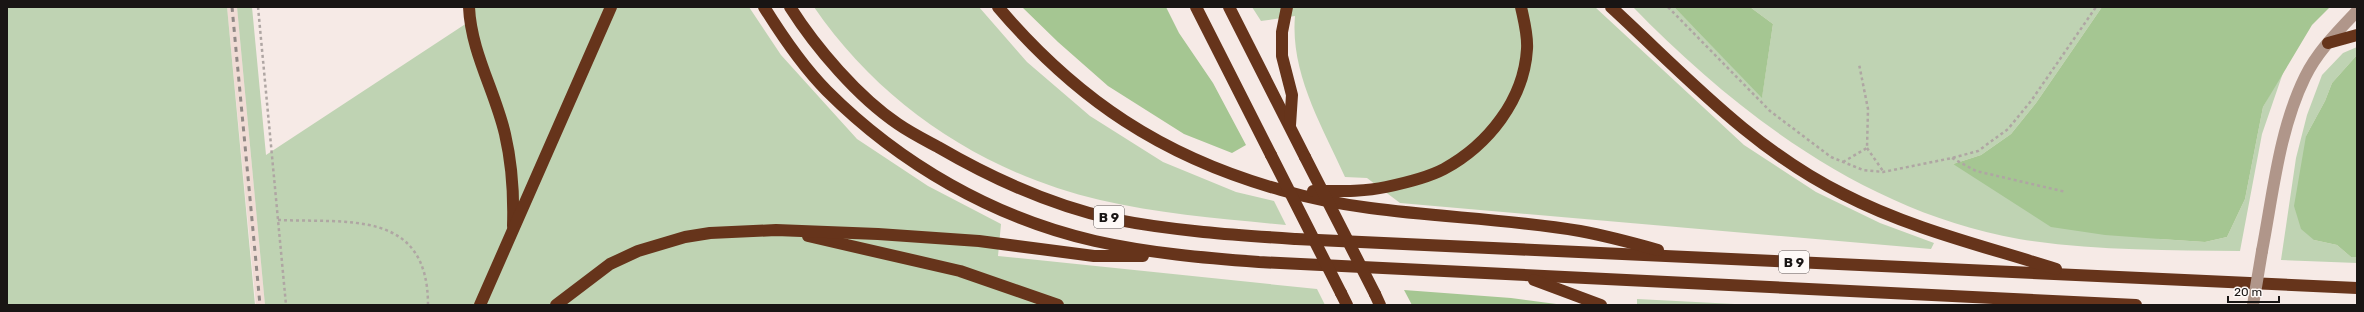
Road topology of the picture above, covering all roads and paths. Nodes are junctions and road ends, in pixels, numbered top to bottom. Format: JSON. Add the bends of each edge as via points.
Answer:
{"nodes":[{"id":1,"x":258,"y":7,"type":"edge"},
{"id":2,"x":469,"y":7,"type":"edge"},
{"id":3,"x":611,"y":7,"type":"edge"},
{"id":4,"x":764,"y":7,"type":"edge"},
{"id":5,"x":790,"y":7,"type":"edge"},
{"id":6,"x":998,"y":7,"type":"edge"},
{"id":7,"x":1196,"y":7,"type":"edge"},
{"id":8,"x":1229,"y":7,"type":"edge"},
{"id":9,"x":1287,"y":7,"type":"edge"},
{"id":10,"x":1521,"y":7,"type":"edge"},
{"id":11,"x":1611,"y":7,"type":"edge"},
{"id":12,"x":1668,"y":7,"type":"edge"},
{"id":13,"x":2096,"y":7,"type":"edge"},
{"id":14,"x":2357,"y":11,"type":"edge"},
{"id":15,"x":2357,"y":35,"type":"edge"},
{"id":16,"x":2328,"y":43,"type":"junction"},
{"id":17,"x":1859,"y":64,"type":"dead end"},
{"id":18,"x":1290,"y":126,"type":"junction"},
{"id":19,"x":1868,"y":148,"type":"junction"},
{"id":20,"x":1952,"y":158,"type":"junction"},
{"id":21,"x":1843,"y":163,"type":"junction"},
{"id":22,"x":1883,"y":172,"type":"junction"},
{"id":23,"x":1282,"y":191,"type":"junction"},
{"id":24,"x":2066,"y":192,"type":"dead end"},
{"id":25,"x":278,"y":220,"type":"junction"},
{"id":26,"x":513,"y":230,"type":"junction"},
{"id":27,"x":776,"y":230,"type":"junction"},
{"id":28,"x":1182,"y":256,"type":"junction"},
{"id":29,"x":1687,"y":256,"type":"junction"},
{"id":30,"x":2073,"y":274,"type":"junction"},
{"id":31,"x":1523,"y":276,"type":"junction"},
{"id":32,"x":2357,"y":288,"type":"edge"},
{"id":33,"x":1377,"y":300,"type":"edge"},
{"id":34,"x":2027,"y":300,"type":"junction"},
{"id":35,"x":286,"y":305,"type":"edge"},
{"id":36,"x":428,"y":305,"type":"edge"},
{"id":37,"x":480,"y":305,"type":"edge"},
{"id":38,"x":556,"y":305,"type":"edge"},
{"id":39,"x":1058,"y":305,"type":"edge"},
{"id":40,"x":1347,"y":305,"type":"edge"},
{"id":41,"x":1601,"y":305,"type":"edge"},
{"id":42,"x":2008,"y":305,"type":"edge"},
{"id":43,"x":2136,"y":305,"type":"edge"},
{"id":44,"x":2253,"y":305,"type":"edge"}],
"edges":[{"from":1,"to":25,"type":"path"},
{"from":2,"to":26,"type":"highway","via":[[480,61],[505,133],[512,173]]},
{"from":3,"to":26,"type":"highway"},
{"from":4,"to":28,"type":"highway","via":[[779,31],[826,90],[886,142],[943,181],[981,201],[1049,228],[1094,241]]},
{"from":5,"to":29,"type":"highway","number":"B 9","via":[[819,46],[850,80],[898,124],[992,177],[1025,192],[1072,208],[1114,219],[1231,235]]},
{"from":6,"to":23,"type":"highway","via":[[1060,72],[1098,104],[1130,126],[1192,159]]},
{"from":7,"to":40,"type":"highway","bridge":true},
{"from":8,"to":18,"type":"highway"},
{"from":9,"to":18,"type":"highway","via":[[1282,32],[1282,56],[1292,95]]},
{"from":10,"to":23,"type":"highway","via":[[1527,49],[1523,73],[1512,104],[1493,130],[1468,154],[1444,170],[1384,188]]},
{"from":11,"to":30,"type":"highway","via":[[1724,113],[1808,175],[1842,194],[1915,226],[1960,242]]},
{"from":12,"to":21,"type":"path","via":[[1770,111]]},
{"from":13,"to":20,"type":"path","via":[[2031,101],[2008,129],[1978,151]]},
{"from":14,"to":16,"type":"street"},
{"from":15,"to":16,"type":"highway"},
{"from":16,"to":44,"type":"street","bridge":true,"via":[[2305,76],[2285,136]]},
{"from":17,"to":19,"type":"path","via":[[1868,109]]},
{"from":18,"to":33,"type":"highway","bridge":true},
{"from":19,"to":21,"type":"path"},
{"from":19,"to":22,"type":"path"},
{"from":20,"to":22,"type":"path"},
{"from":20,"to":24,"type":"path","via":[[1976,171]]},
{"from":21,"to":22,"type":"path","via":[[1863,170]]},
{"from":23,"to":29,"type":"highway","via":[[1369,208],[1580,231]]},
{"from":25,"to":35,"type":"path"},
{"from":25,"to":36,"type":"path","via":[[370,224],[394,232],[412,246],[421,263],[427,283]]},
{"from":26,"to":37,"type":"highway"},
{"from":27,"to":28,"type":"highway","via":[[979,241],[1094,256]]},
{"from":27,"to":38,"type":"highway","via":[[704,234],[638,251],[610,264]]},
{"from":27,"to":39,"type":"highway","via":[[902,256],[960,271]]},
{"from":28,"to":31,"type":"highway"},
{"from":29,"to":30,"type":"highway","number":"B 9"},
{"from":30,"to":32,"type":"highway","number":"B 9"},
{"from":31,"to":34,"type":"highway"},
{"from":31,"to":41,"type":"highway"},
{"from":34,"to":42,"type":"highway"},
{"from":34,"to":43,"type":"highway"}]}
